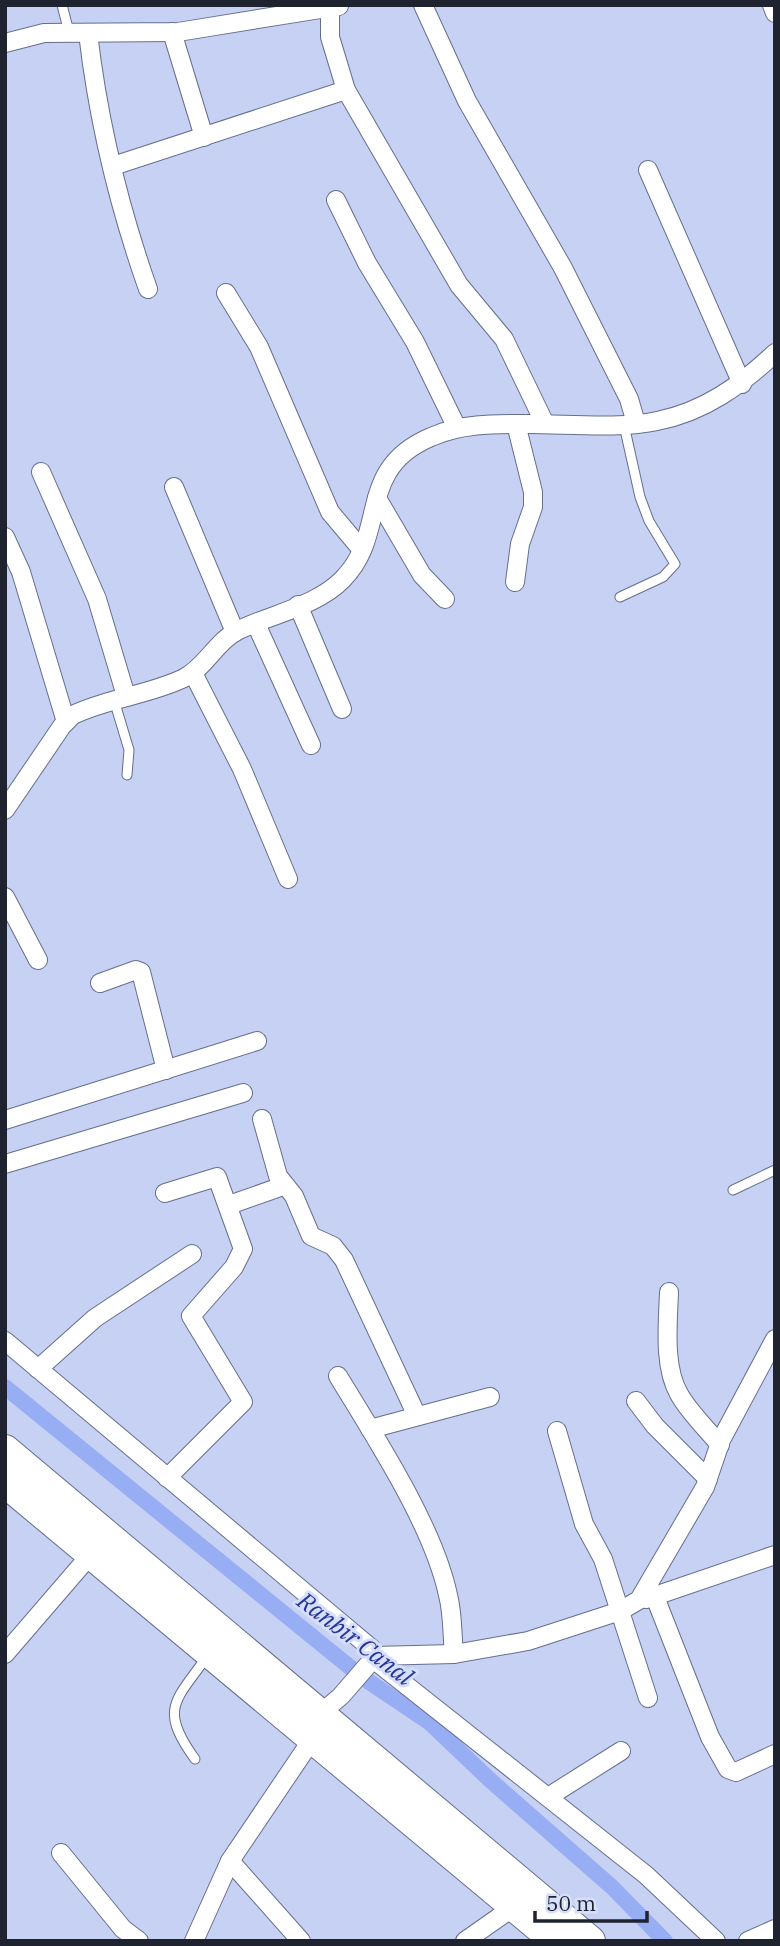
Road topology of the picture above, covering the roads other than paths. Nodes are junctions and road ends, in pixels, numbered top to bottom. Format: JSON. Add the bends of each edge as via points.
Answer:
{"nodes":[{"id":1,"x":62,"y":5,"type":"edge"},
{"id":2,"x":424,"y":5,"type":"edge"},
{"id":3,"x":772,"y":5,"type":"edge"},
{"id":4,"x":336,"y":7,"type":"edge"},
{"id":5,"x":775,"y":13,"type":"edge"},
{"id":6,"x":69,"y":32,"type":"junction"},
{"id":7,"x":172,"y":32,"type":"junction"},
{"id":8,"x":88,"y":33,"type":"junction"},
{"id":9,"x":5,"y":43,"type":"edge"},
{"id":10,"x":346,"y":90,"type":"junction"},
{"id":11,"x":204,"y":137,"type":"junction"},
{"id":12,"x":113,"y":166,"type":"junction"},
{"id":13,"x":648,"y":170,"type":"dead end"},
{"id":14,"x":336,"y":200,"type":"dead end"},
{"id":15,"x":148,"y":289,"type":"dead end"},
{"id":16,"x":226,"y":293,"type":"dead end"},
{"id":17,"x":775,"y":353,"type":"edge"},
{"id":18,"x":742,"y":384,"type":"junction"},
{"id":19,"x":630,"y":423,"type":"junction"},
{"id":20,"x":516,"y":424,"type":"junction"},
{"id":21,"x":545,"y":424,"type":"junction"},
{"id":22,"x":457,"y":428,"type":"junction"},
{"id":23,"x":41,"y":472,"type":"dead end"},
{"id":24,"x":174,"y":487,"type":"dead end"},
{"id":25,"x":377,"y":498,"type":"junction"},
{"id":26,"x":5,"y":537,"type":"edge"},
{"id":27,"x":362,"y":550,"type":"junction"},
{"id":28,"x":515,"y":582,"type":"dead end"},
{"id":29,"x":620,"y":597,"type":"dead end"},
{"id":30,"x":445,"y":599,"type":"dead end"},
{"id":31,"x":298,"y":606,"type":"junction"},
{"id":32,"x":256,"y":624,"type":"junction"},
{"id":33,"x":235,"y":632,"type":"junction"},
{"id":34,"x":193,"y":673,"type":"junction"},
{"id":35,"x":120,"y":698,"type":"junction"},
{"id":36,"x":342,"y":709,"type":"dead end"},
{"id":37,"x":66,"y":722,"type":"junction"},
{"id":38,"x":312,"y":745,"type":"dead end"},
{"id":39,"x":127,"y":775,"type":"dead end"},
{"id":40,"x":5,"y":810,"type":"edge"},
{"id":41,"x":288,"y":878,"type":"dead end"},
{"id":42,"x":5,"y":897,"type":"edge"},
{"id":43,"x":38,"y":960,"type":"dead end"},
{"id":44,"x":100,"y":982,"type":"dead end"},
{"id":45,"x":257,"y":1041,"type":"dead end"},
{"id":46,"x":166,"y":1070,"type":"junction"},
{"id":47,"x":243,"y":1093,"type":"dead end"},
{"id":48,"x":262,"y":1119,"type":"dead end"},
{"id":49,"x":5,"y":1120,"type":"edge"},
{"id":50,"x":5,"y":1164,"type":"edge"},
{"id":51,"x":775,"y":1170,"type":"edge"},
{"id":52,"x":283,"y":1186,"type":"junction"},
{"id":53,"x":733,"y":1190,"type":"dead end"},
{"id":54,"x":165,"y":1193,"type":"dead end"},
{"id":55,"x":229,"y":1206,"type":"junction"},
{"id":56,"x":192,"y":1254,"type":"dead end"},
{"id":57,"x":669,"y":1292,"type":"dead end"},
{"id":58,"x":775,"y":1339,"type":"edge"},
{"id":59,"x":5,"y":1341,"type":"edge"},
{"id":60,"x":38,"y":1369,"type":"junction"},
{"id":61,"x":338,"y":1376,"type":"dead end"},
{"id":62,"x":490,"y":1397,"type":"dead end"},
{"id":63,"x":636,"y":1401,"type":"dead end"},
{"id":64,"x":417,"y":1416,"type":"junction"},
{"id":65,"x":370,"y":1429,"type":"junction"},
{"id":66,"x":557,"y":1431,"type":"dead end"},
{"id":67,"x":720,"y":1445,"type":"junction"},
{"id":68,"x":5,"y":1450,"type":"edge"},
{"id":69,"x":167,"y":1478,"type":"junction"},
{"id":70,"x":708,"y":1479,"type":"junction"},
{"id":71,"x":5,"y":1482,"type":"edge"},
{"id":72,"x":100,"y":1545,"type":"junction"},
{"id":73,"x":774,"y":1559,"type":"edge"},
{"id":74,"x":647,"y":1598,"type":"junction"},
{"id":75,"x":620,"y":1611,"type":"junction"},
{"id":76,"x":211,"y":1651,"type":"junction"},
{"id":77,"x":5,"y":1654,"type":"edge"},
{"id":78,"x":454,"y":1654,"type":"junction"},
{"id":79,"x":372,"y":1659,"type":"junction"},
{"id":80,"x":648,"y":1698,"type":"dead end"},
{"id":81,"x":325,"y":1715,"type":"junction"},
{"id":82,"x":621,"y":1751,"type":"dead end"},
{"id":83,"x":775,"y":1754,"type":"edge"},
{"id":84,"x":195,"y":1759,"type":"dead end"},
{"id":85,"x":548,"y":1797,"type":"junction"},
{"id":86,"x":61,"y":1853,"type":"dead end"},
{"id":87,"x":230,"y":1861,"type":"junction"},
{"id":88,"x":515,"y":1906,"type":"junction"},
{"id":89,"x":775,"y":1929,"type":"edge"},
{"id":90,"x":139,"y":1941,"type":"edge"},
{"id":91,"x":194,"y":1941,"type":"edge"},
{"id":92,"x":301,"y":1941,"type":"edge"},
{"id":93,"x":466,"y":1941,"type":"edge"},
{"id":94,"x":556,"y":1941,"type":"edge"},
{"id":95,"x":590,"y":1941,"type":"edge"},
{"id":96,"x":716,"y":1941,"type":"edge"},
{"id":97,"x":748,"y":1941,"type":"edge"}],
"edges":[{"from":1,"to":6,"type":"lane"},
{"from":2,"to":19,"type":"street","via":[[467,101],[563,268],[629,399]]},
{"from":3,"to":5,"type":"street"},
{"from":4,"to":7,"type":"street"},
{"from":4,"to":10,"type":"street","via":[[330,37]]},
{"from":6,"to":8,"type":"street"},
{"from":6,"to":9,"type":"street"},
{"from":7,"to":8,"type":"street"},
{"from":7,"to":11,"type":"street"},
{"from":8,"to":12,"type":"street"},
{"from":10,"to":11,"type":"street"},
{"from":10,"to":21,"type":"street","via":[[459,285],[504,339]]},
{"from":11,"to":12,"type":"street"},
{"from":12,"to":15,"type":"street"},
{"from":13,"to":18,"type":"street"},
{"from":14,"to":22,"type":"street"},
{"from":16,"to":27,"type":"street","via":[[259,347],[330,512]]},
{"from":17,"to":18,"type":"street"},
{"from":18,"to":19,"type":"street","via":[[701,406],[657,421]]},
{"from":19,"to":21,"type":"street"},
{"from":19,"to":29,"type":"lane","via":[[640,497],[675,564],[663,578]]},
{"from":20,"to":21,"type":"street"},
{"from":20,"to":22,"type":"street"},
{"from":20,"to":28,"type":"street","via":[[533,506],[520,544]]},
{"from":22,"to":25,"type":"street","via":[[405,451],[390,465]]},
{"from":23,"to":35,"type":"street","via":[[97,599]]},
{"from":24,"to":33,"type":"street"},
{"from":25,"to":27,"type":"street"},
{"from":25,"to":30,"type":"street","via":[[422,575]]},
{"from":26,"to":37,"type":"street","via":[[21,572]]},
{"from":27,"to":31,"type":"street","via":[[343,580]]},
{"from":31,"to":32,"type":"street"},
{"from":31,"to":36,"type":"street"},
{"from":32,"to":33,"type":"street"},
{"from":32,"to":38,"type":"street"},
{"from":33,"to":34,"type":"street"},
{"from":34,"to":35,"type":"street"},
{"from":34,"to":41,"type":"street","via":[[242,769]]},
{"from":35,"to":37,"type":"street","via":[[86,708]]},
{"from":35,"to":39,"type":"lane","via":[[129,750]]},
{"from":37,"to":40,"type":"street"},
{"from":42,"to":43,"type":"street"},
{"from":44,"to":46,"type":"street","via":[[141,972]]},
{"from":45,"to":46,"type":"street"},
{"from":46,"to":49,"type":"street"},
{"from":47,"to":50,"type":"street"},
{"from":48,"to":52,"type":"street"},
{"from":51,"to":53,"type":"lane"},
{"from":52,"to":55,"type":"street"},
{"from":52,"to":64,"type":"street","via":[[294,1196],[312,1236],[333,1246],[344,1260]]},
{"from":54,"to":55,"type":"street","via":[[215,1177]]},
{"from":55,"to":69,"type":"street","via":[[243,1242],[242,1255],[192,1313],[191,1320],[243,1402]]},
{"from":56,"to":60,"type":"street","via":[[95,1318]]},
{"from":57,"to":67,"type":"street","via":[[668,1333],[675,1384]]},
{"from":58,"to":67,"type":"street"},
{"from":59,"to":60,"type":"street"},
{"from":60,"to":69,"type":"street"},
{"from":61,"to":65,"type":"street"},
{"from":62,"to":64,"type":"street"},
{"from":63,"to":70,"type":"street"},
{"from":64,"to":65,"type":"street"},
{"from":65,"to":78,"type":"street","via":[[428,1539],[448,1593]]},
{"from":66,"to":75,"type":"street","via":[[584,1524],[603,1559]]},
{"from":67,"to":70,"type":"street"},
{"from":68,"to":72,"type":"highway"},
{"from":69,"to":79,"type":"street","via":[[372,1650]]},
{"from":70,"to":74,"type":"street"},
{"from":71,"to":72,"type":"highway"},
{"from":72,"to":76,"type":"highway"},
{"from":72,"to":77,"type":"street"},
{"from":72,"to":81,"type":"highway"},
{"from":73,"to":74,"type":"street"},
{"from":74,"to":75,"type":"street"},
{"from":74,"to":83,"type":"street","via":[[728,1769],[736,1772]]},
{"from":75,"to":78,"type":"street","via":[[527,1641]]},
{"from":75,"to":80,"type":"street"},
{"from":76,"to":81,"type":"highway"},
{"from":76,"to":84,"type":"lane","via":[[174,1710],[175,1729]]},
{"from":78,"to":79,"type":"street"},
{"from":79,"to":81,"type":"street"},
{"from":79,"to":85,"type":"street"},
{"from":81,"to":87,"type":"street"},
{"from":81,"to":88,"type":"highway"},
{"from":81,"to":95,"type":"highway"},
{"from":82,"to":85,"type":"street"},
{"from":85,"to":96,"type":"street","via":[[646,1875]]},
{"from":86,"to":90,"type":"street","via":[[123,1929]]},
{"from":87,"to":91,"type":"street"},
{"from":87,"to":92,"type":"street"},
{"from":88,"to":93,"type":"street"},
{"from":88,"to":94,"type":"highway"},
{"from":89,"to":97,"type":"street"}]}
